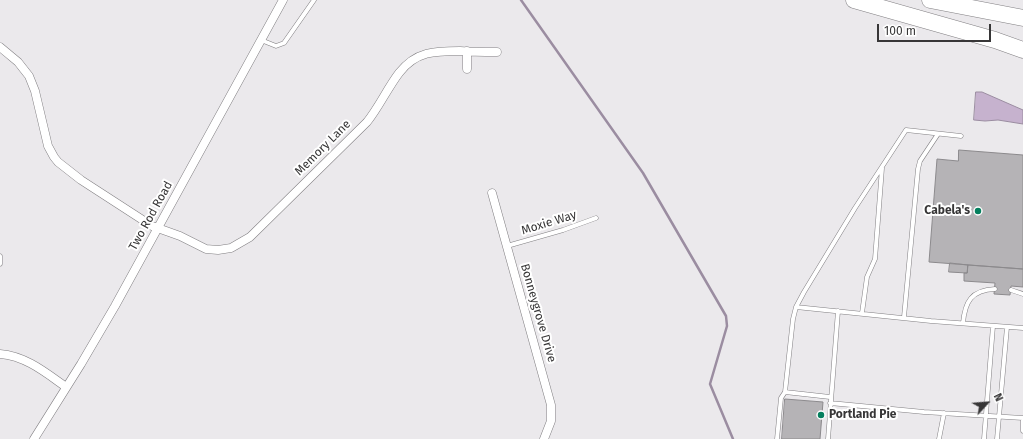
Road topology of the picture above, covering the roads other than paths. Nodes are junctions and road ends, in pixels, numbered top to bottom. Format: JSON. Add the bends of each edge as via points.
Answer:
{"nodes":[{"id":1,"x":282,"y":0,"type":"edge"},
{"id":2,"x":314,"y":0,"type":"edge"},
{"id":3,"x":854,"y":0,"type":"edge"},
{"id":4,"x":930,"y":0,"type":"edge"},
{"id":5,"x":1023,"y":18,"type":"edge"},
{"id":6,"x":261,"y":40,"type":"junction"},
{"id":7,"x":0,"y":47,"type":"edge"},
{"id":8,"x":1023,"y":50,"type":"edge"},
{"id":9,"x":467,"y":52,"type":"junction"},
{"id":10,"x":498,"y":52,"type":"dead end"},
{"id":11,"x":467,"y":69,"type":"dead end"},
{"id":12,"x":938,"y":134,"type":"junction"},
{"id":13,"x":961,"y":136,"type":"dead end"},
{"id":14,"x":882,"y":166,"type":"junction"},
{"id":15,"x":492,"y":194,"type":"dead end"},
{"id":16,"x":596,"y":218,"type":"dead end"},
{"id":17,"x":158,"y":228,"type":"junction"},
{"id":18,"x":507,"y":246,"type":"junction"},
{"id":19,"x":0,"y":256,"type":"edge"},
{"id":20,"x":0,"y":264,"type":"edge"},
{"id":21,"x":995,"y":289,"type":"dead end"},
{"id":22,"x":1011,"y":290,"type":"dead end"},
{"id":23,"x":1023,"y":294,"type":"edge"},
{"id":24,"x":796,"y":307,"type":"junction"},
{"id":25,"x":838,"y":310,"type":"junction"},
{"id":26,"x":862,"y":313,"type":"junction"},
{"id":27,"x":904,"y":317,"type":"junction"},
{"id":28,"x":963,"y":323,"type":"junction"},
{"id":29,"x":993,"y":326,"type":"junction"},
{"id":30,"x":1007,"y":327,"type":"junction"},
{"id":31,"x":1023,"y":328,"type":"edge"},
{"id":32,"x":0,"y":354,"type":"edge"},
{"id":33,"x":66,"y":387,"type":"junction"},
{"id":34,"x":785,"y":392,"type":"junction"},
{"id":35,"x":830,"y":397,"type":"junction"},
{"id":36,"x":830,"y":403,"type":"junction"},
{"id":37,"x":944,"y":413,"type":"junction"},
{"id":38,"x":986,"y":416,"type":"junction"},
{"id":39,"x":999,"y":417,"type":"junction"},
{"id":40,"x":1023,"y":431,"type":"edge"},
{"id":41,"x":34,"y":439,"type":"edge"},
{"id":42,"x":544,"y":439,"type":"edge"},
{"id":43,"x":777,"y":439,"type":"edge"},
{"id":44,"x":828,"y":439,"type":"edge"},
{"id":45,"x":939,"y":439,"type":"edge"},
{"id":46,"x":984,"y":439,"type":"edge"},
{"id":47,"x":997,"y":439,"type":"edge"}],
"edges":[{"from":1,"to":6,"type":"street","name":"Two Rod Road"},
{"from":2,"to":6,"type":"lane","via":[[281,44],[272,45]]},
{"from":3,"to":8,"type":"highway"},
{"from":4,"to":5,"type":"highway"},
{"from":6,"to":17,"type":"street","name":"Two Rod Road"},
{"from":7,"to":17,"type":"street","name":"Memory Lane","via":[[21,66],[32,81],[46,140],[54,157],[77,177]]},
{"from":9,"to":10,"type":"street","name":"Memory Lane"},
{"from":9,"to":11,"type":"street"},
{"from":9,"to":17,"type":"street","name":"Memory Lane","via":[[433,51],[409,63],[396,77],[366,122],[244,242],[225,249],[206,249]]},
{"from":12,"to":13,"type":"lane"},
{"from":12,"to":14,"type":"lane","via":[[906,130]]},
{"from":12,"to":27,"type":"lane","via":[[920,161],[918,169]]},
{"from":14,"to":24,"type":"lane"},
{"from":14,"to":26,"type":"lane","via":[[875,259],[867,277]]},
{"from":15,"to":18,"type":"street","name":"Bonneygrove Drive"},
{"from":16,"to":18,"type":"lane","name":"Moxie Way"},
{"from":17,"to":33,"type":"street","name":"Two Rod Road"},
{"from":18,"to":42,"type":"street","name":"Bonneygrove Drive","via":[[551,405],[551,421]]},
{"from":19,"to":20,"type":"lane"},
{"from":21,"to":28,"type":"lane","via":[[980,292],[970,298],[965,308]]},
{"from":22,"to":23,"type":"lane"},
{"from":24,"to":25,"type":"lane"},
{"from":24,"to":34,"type":"lane"},
{"from":25,"to":26,"type":"lane"},
{"from":25,"to":35,"type":"lane"},
{"from":26,"to":27,"type":"lane"},
{"from":27,"to":28,"type":"lane"},
{"from":28,"to":29,"type":"lane"},
{"from":29,"to":30,"type":"lane"},
{"from":29,"to":38,"type":"lane"},
{"from":30,"to":31,"type":"lane"},
{"from":30,"to":39,"type":"lane"},
{"from":32,"to":33,"type":"street","via":[[22,358]]},
{"from":33,"to":41,"type":"street","name":"Two Rod Road"},
{"from":34,"to":35,"type":"lane"},
{"from":34,"to":43,"type":"lane","via":[[781,398]]},
{"from":35,"to":36,"type":"lane"},
{"from":36,"to":37,"type":"lane"},
{"from":36,"to":44,"type":"lane"},
{"from":37,"to":38,"type":"lane"},
{"from":37,"to":45,"type":"lane"},
{"from":38,"to":39,"type":"lane"},
{"from":38,"to":46,"type":"lane"},
{"from":39,"to":40,"type":"lane","via":[[1023,418]]},
{"from":39,"to":47,"type":"lane"}]}
